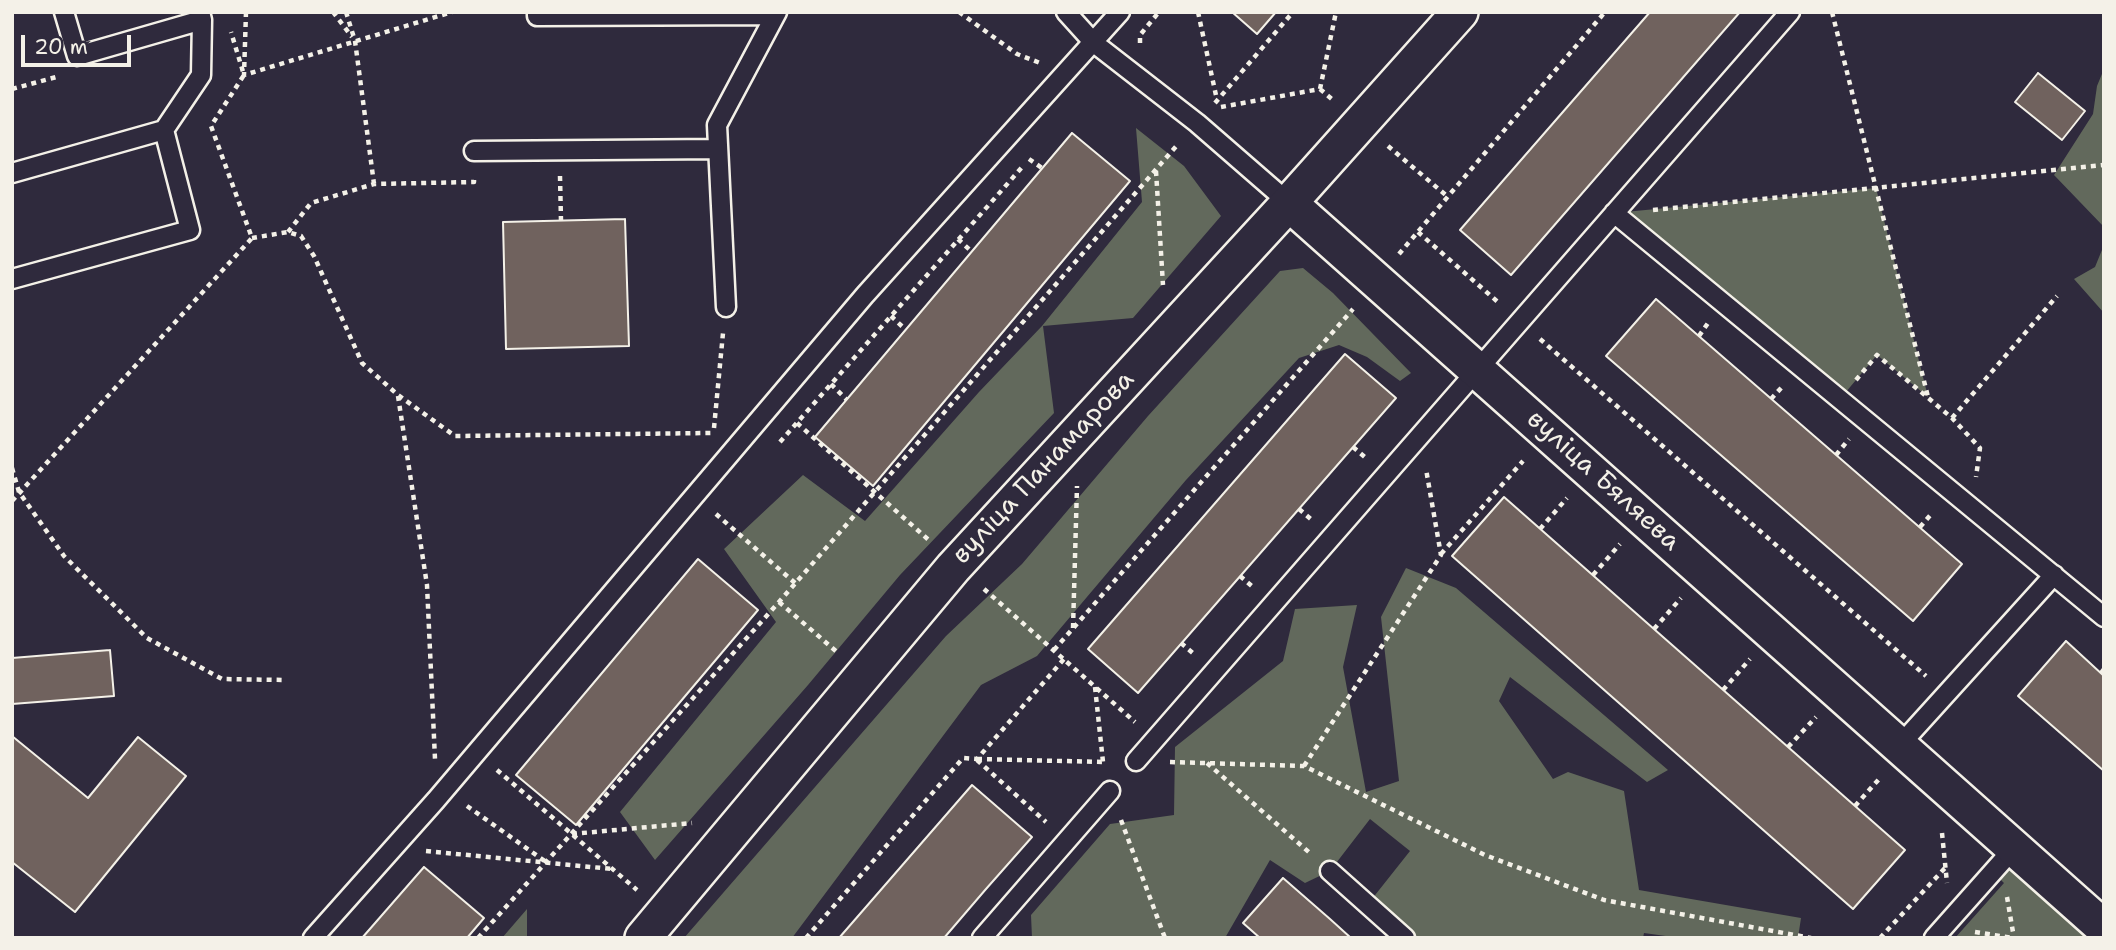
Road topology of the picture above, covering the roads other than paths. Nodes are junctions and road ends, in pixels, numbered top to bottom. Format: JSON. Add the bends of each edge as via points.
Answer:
{"nodes":[{"id":1,"x":64,"y":12,"type":"edge"},
{"id":2,"x":537,"y":12,"type":"edge"},
{"id":3,"x":1066,"y":12,"type":"edge"},
{"id":4,"x":1120,"y":12,"type":"edge"},
{"id":5,"x":1460,"y":12,"type":"edge"},
{"id":6,"x":1790,"y":12,"type":"edge"},
{"id":7,"x":776,"y":14,"type":"edge"},
{"id":8,"x":201,"y":16,"type":"edge"},
{"id":9,"x":1094,"y":43,"type":"junction"},
{"id":10,"x":164,"y":130,"type":"junction"},
{"id":11,"x":718,"y":149,"type":"junction"},
{"id":12,"x":474,"y":151,"type":"road end"},
{"id":13,"x":12,"y":173,"type":"edge"},
{"id":14,"x":1289,"y":203,"type":"junction"},
{"id":15,"x":1614,"y":213,"type":"junction"},
{"id":16,"x":12,"y":279,"type":"edge"},
{"id":17,"x":726,"y":307,"type":"dead end"},
{"id":18,"x":1478,"y":370,"type":"junction"},
{"id":19,"x":2054,"y":575,"type":"junction"},
{"id":20,"x":2104,"y":617,"type":"edge"},
{"id":21,"x":1892,"y":760,"type":"junction"},
{"id":22,"x":1136,"y":761,"type":"dead end"},
{"id":23,"x":1110,"y":790,"type":"road end"},
{"id":24,"x":2014,"y":848,"type":"junction"},
{"id":25,"x":1330,"y":871,"type":"road end"},
{"id":26,"x":2104,"y":929,"type":"edge"},
{"id":27,"x":313,"y":938,"type":"edge"},
{"id":28,"x":643,"y":938,"type":"edge"},
{"id":29,"x":982,"y":938,"type":"edge"},
{"id":30,"x":1405,"y":938,"type":"edge"},
{"id":31,"x":1934,"y":938,"type":"edge"}],
"edges":[{"from":1,"to":8,"type":"lane","via":[[77,56]]},
{"from":2,"to":7,"type":"lane","via":[[537,16]]},
{"from":3,"to":9,"type":"lane","name":"вуліца Бяляева"},
{"from":4,"to":9,"type":"lane"},
{"from":5,"to":14,"type":"street","name":"вуліца Панамарова"},
{"from":6,"to":15,"type":"lane"},
{"from":7,"to":11,"type":"lane","via":[[717,125]]},
{"from":8,"to":10,"type":"lane","via":[[201,75]]},
{"from":9,"to":14,"type":"lane","name":"вуліца Бяляева"},
{"from":9,"to":27,"type":"lane","via":[[865,295]]},
{"from":10,"to":13,"type":"lane"},
{"from":10,"to":16,"type":"lane","via":[[190,230]]},
{"from":11,"to":12,"type":"lane"},
{"from":11,"to":17,"type":"lane"},
{"from":14,"to":18,"type":"street","name":"вуліца Бяляева"},
{"from":14,"to":28,"type":"street","name":"вуліца Панамарова","via":[[945,557]]},
{"from":15,"to":18,"type":"lane"},
{"from":15,"to":19,"type":"lane"},
{"from":18,"to":21,"type":"street","name":"вуліца Бяляева"},
{"from":18,"to":22,"type":"lane"},
{"from":19,"to":20,"type":"lane"},
{"from":19,"to":21,"type":"lane"},
{"from":21,"to":24,"type":"street","name":"вуліца Бяляева"},
{"from":23,"to":29,"type":"lane"},
{"from":24,"to":26,"type":"street","name":"вуліца Бяляева"},
{"from":24,"to":31,"type":"lane"},
{"from":25,"to":30,"type":"lane"}]}
